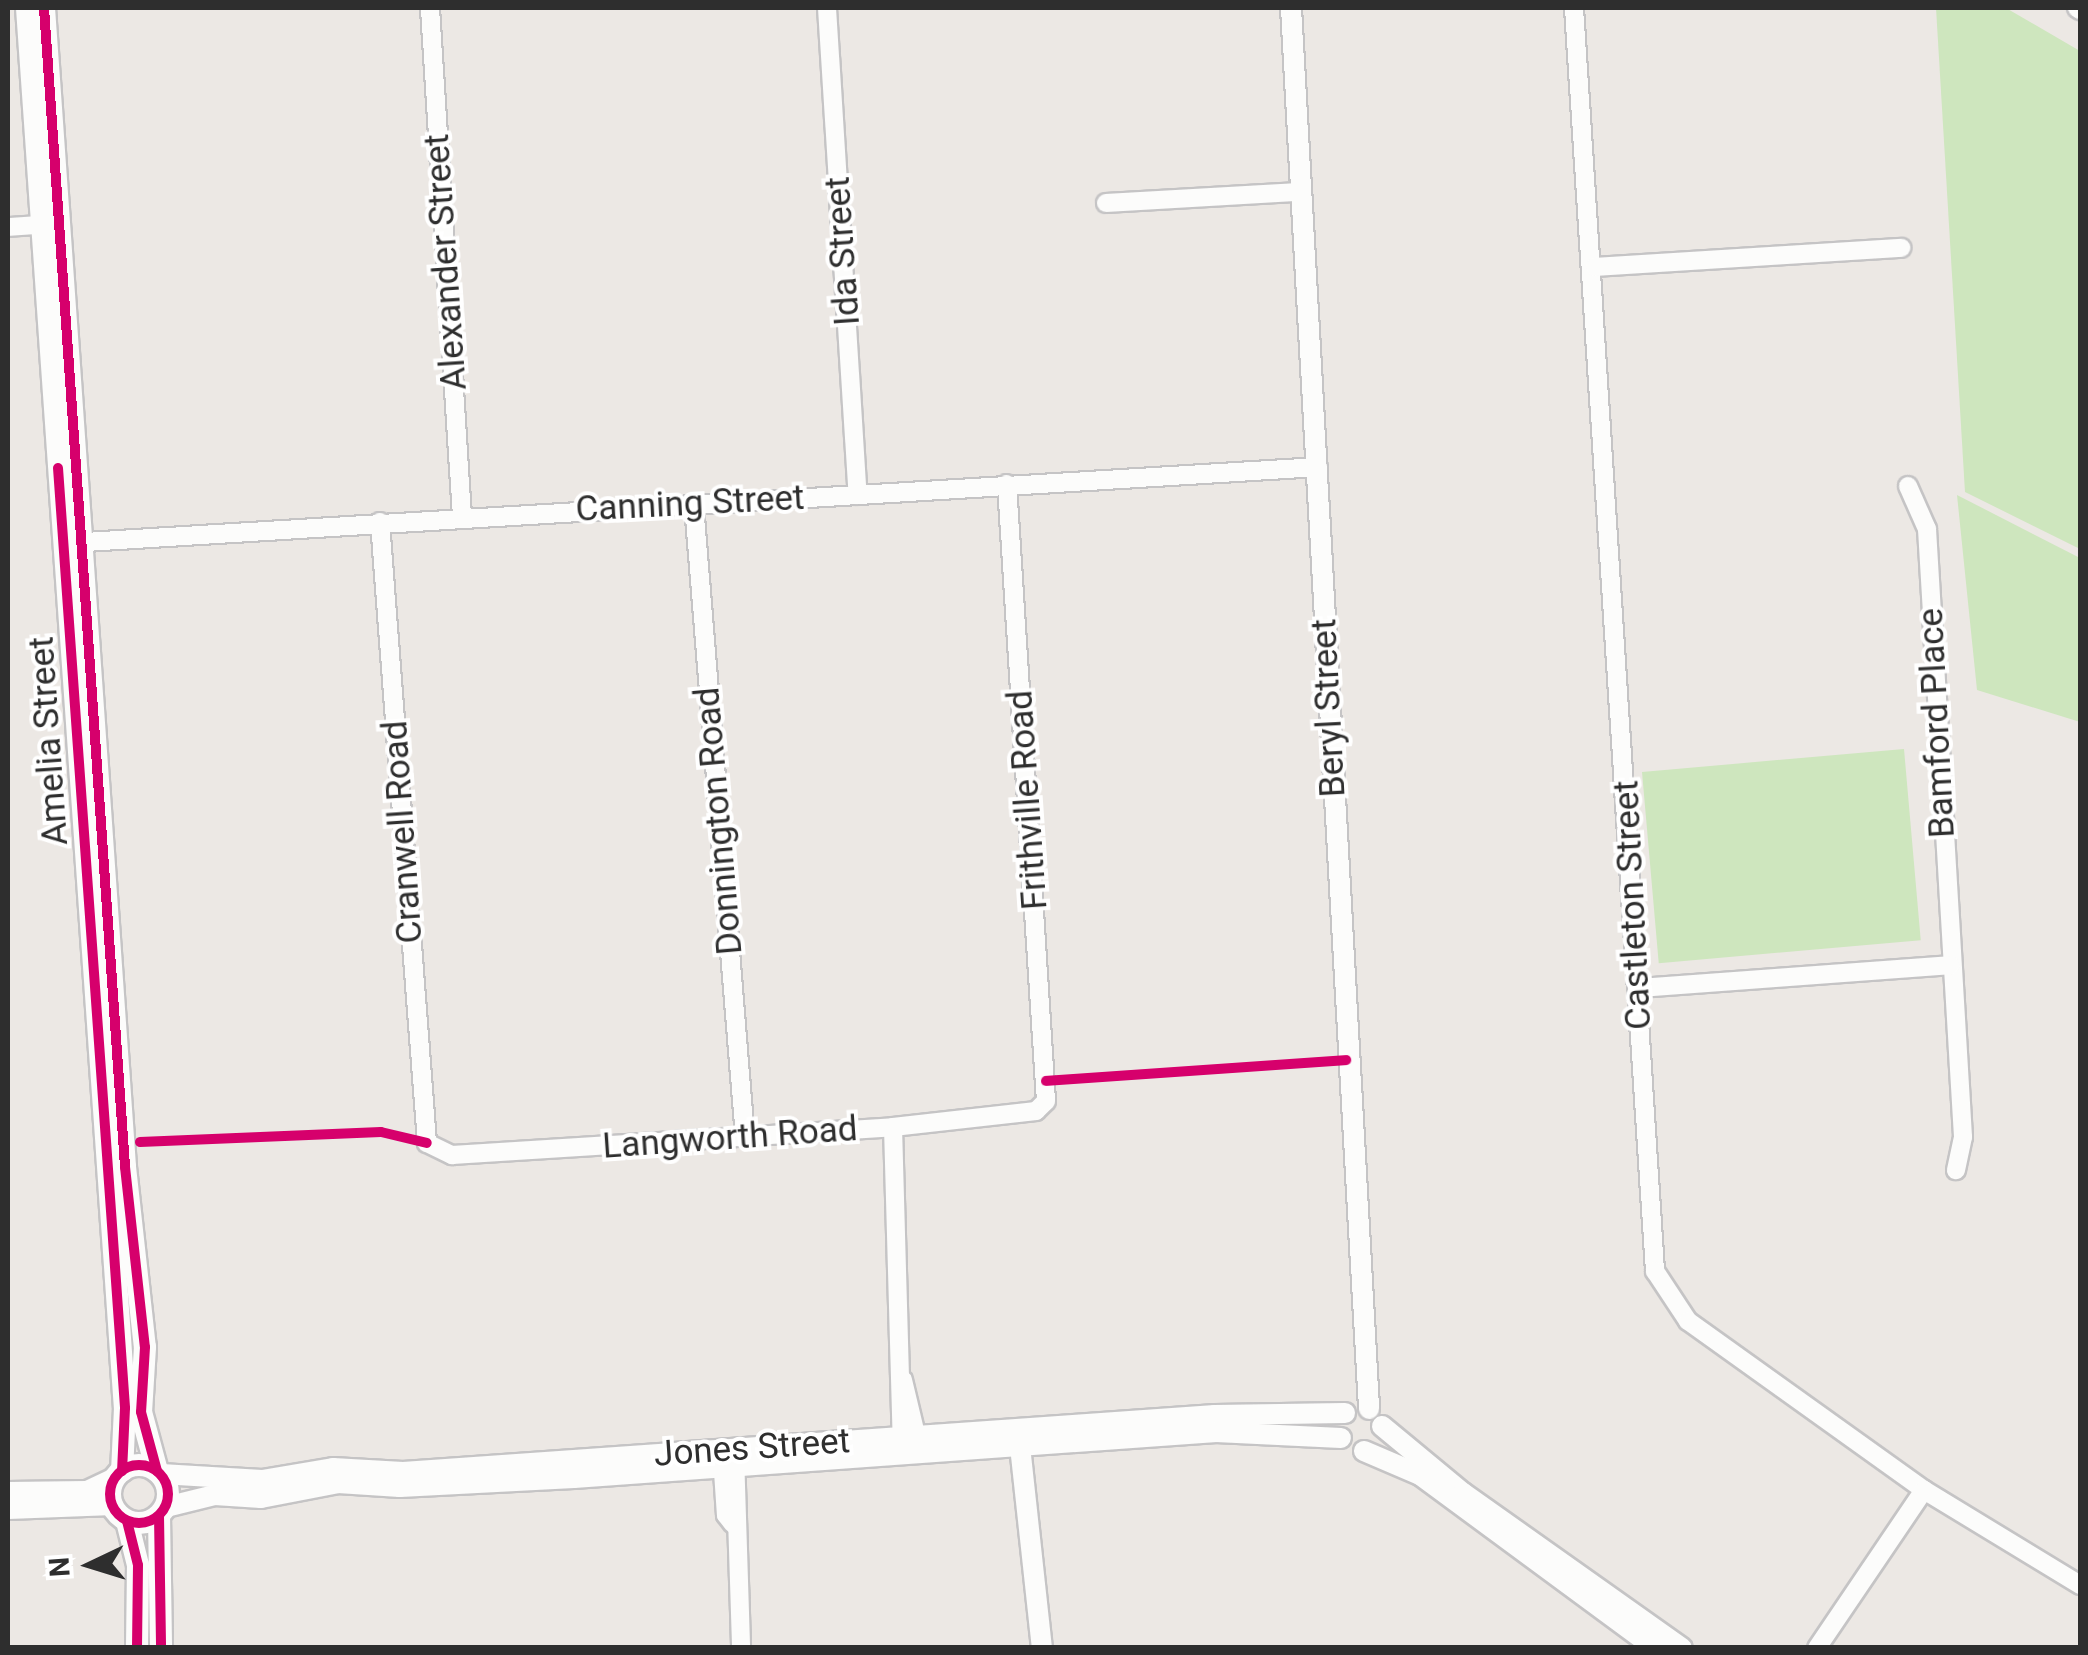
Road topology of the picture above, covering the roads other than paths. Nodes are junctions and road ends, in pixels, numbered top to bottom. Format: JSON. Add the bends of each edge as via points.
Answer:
{"nodes":[{"id":1,"x":27,"y":8,"type":"edge"},
{"id":2,"x":44,"y":8,"type":"edge"},
{"id":3,"x":430,"y":8,"type":"edge"},
{"id":4,"x":827,"y":8,"type":"edge"},
{"id":5,"x":1291,"y":8,"type":"edge"},
{"id":6,"x":1574,"y":8,"type":"edge"},
{"id":7,"x":1299,"y":192,"type":"junction"},
{"id":8,"x":1106,"y":203,"type":"dead end"},
{"id":9,"x":49,"y":224,"type":"junction"},
{"id":10,"x":8,"y":227,"type":"edge"},
{"id":11,"x":1901,"y":248,"type":"dead end"},
{"id":12,"x":1595,"y":267,"type":"junction"},
{"id":13,"x":1318,"y":467,"type":"junction"},
{"id":14,"x":1007,"y":484,"type":"junction"},
{"id":15,"x":1908,"y":486,"type":"dead end"},
{"id":16,"x":858,"y":494,"type":"junction"},
{"id":17,"x":694,"y":505,"type":"junction"},
{"id":18,"x":462,"y":516,"type":"junction"},
{"id":19,"x":380,"y":522,"type":"junction"},
{"id":20,"x":72,"y":543,"type":"junction"},
{"id":21,"x":1950,"y":965,"type":"junction"},
{"id":22,"x":1638,"y":988,"type":"junction"},
{"id":23,"x":1036,"y":1111,"type":"joint"},
{"id":24,"x":893,"y":1127,"type":"junction"},
{"id":25,"x":745,"y":1137,"type":"junction"},
{"id":26,"x":427,"y":1142,"type":"joint"},
{"id":27,"x":1956,"y":1170,"type":"dead end"},
{"id":28,"x":1345,"y":1413,"type":"junction"},
{"id":29,"x":1376,"y":1417,"type":"junction"},
{"id":30,"x":1026,"y":1438,"type":"junction"},
{"id":31,"x":1341,"y":1438,"type":"junction"},
{"id":32,"x":910,"y":1446,"type":"junction"},
{"id":33,"x":1364,"y":1451,"type":"junction"},
{"id":34,"x":729,"y":1459,"type":"junction"},
{"id":35,"x":159,"y":1473,"type":"junction"},
{"id":36,"x":119,"y":1475,"type":"junction"},
{"id":37,"x":1924,"y":1490,"type":"junction"},
{"id":38,"x":8,"y":1492,"type":"edge"},
{"id":39,"x":8,"y":1509,"type":"edge"},
{"id":40,"x":162,"y":1512,"type":"junction"},
{"id":41,"x":120,"y":1513,"type":"junction"},
{"id":42,"x":2080,"y":1585,"type":"edge"},
{"id":43,"x":1819,"y":1641,"type":"edge"},
{"id":44,"x":137,"y":1648,"type":"edge"},
{"id":45,"x":161,"y":1648,"type":"edge"},
{"id":46,"x":741,"y":1648,"type":"edge"},
{"id":47,"x":1042,"y":1648,"type":"edge"},
{"id":48,"x":1656,"y":1648,"type":"edge"},
{"id":49,"x":1682,"y":1648,"type":"edge"},
{"id":50,"x":1800,"y":1648,"type":"edge"}],
"edges":[{"from":1,"to":9,"type":"main road","name":"Amelia Street"},
{"from":2,"to":9,"type":"main road","name":"Amelia Street"},
{"from":3,"to":18,"type":"street","name":"Alexander Street"},
{"from":4,"to":16,"type":"street","name":"Ida Street"},
{"from":5,"to":7,"type":"street","name":"Beryl Street"},
{"from":6,"to":12,"type":"street","name":"Castleton Street"},
{"from":7,"to":8,"type":"street"},
{"from":7,"to":13,"type":"street","name":"Beryl Street"},
{"from":9,"to":10,"type":"street"},
{"from":9,"to":20,"type":"main road","name":"Amelia Street"},
{"from":11,"to":12,"type":"street"},
{"from":12,"to":22,"type":"street","name":"Castleton Street"},
{"from":13,"to":14,"type":"street","name":"Canning Street"},
{"from":13,"to":29,"type":"street","name":"Beryl Street"},
{"from":14,"to":16,"type":"street","name":"Canning Street"},
{"from":14,"to":23,"type":"street","name":"Frithville Road","via":[[1046,1081],[1046,1101]]},
{"from":15,"to":21,"type":"street","name":"Bamford Place","via":[[1928,528]]},
{"from":16,"to":17,"type":"street","name":"Canning Street"},
{"from":17,"to":18,"type":"street","name":"Canning Street"},
{"from":17,"to":25,"type":"street","name":"Donnington Road"},
{"from":18,"to":19,"type":"street","name":"Canning Street"},
{"from":19,"to":20,"type":"street","name":"Canning Street"},
{"from":19,"to":26,"type":"street","name":"Cranwell Road"},
{"from":20,"to":35,"type":"main road","name":"Amelia Street","via":[[145,1347],[141,1412]]},
{"from":20,"to":36,"type":"main road","name":"Amelia Street","via":[[125,1408]]},
{"from":21,"to":22,"type":"street"},
{"from":21,"to":27,"type":"street","name":"Bamford Place","via":[[1964,1137]]},
{"from":22,"to":37,"type":"street","name":"Castleton Street","via":[[1655,1271],[1688,1322]]},
{"from":23,"to":24,"type":"street","name":"Langworth Road"},
{"from":24,"to":25,"type":"street","name":"Langworth Road"},
{"from":24,"to":32,"type":"street","via":[[900,1370]]},
{"from":25,"to":26,"type":"street","name":"Langworth Road","via":[[452,1155]]},
{"from":28,"to":29,"type":"street","name":"Jones Street"},
{"from":28,"to":30,"type":"street","name":"Jones Street","via":[[1216,1415]]},
{"from":28,"to":31,"type":"street"},
{"from":29,"to":33,"type":"street","via":[[1380,1439]]},
{"from":29,"to":49,"type":"street","via":[[1462,1493]]},
{"from":30,"to":31,"type":"street","name":"Jones Street","via":[[1216,1432]]},
{"from":30,"to":32,"type":"street","name":"Jones Street"},
{"from":30,"to":47,"type":"street"},
{"from":31,"to":33,"type":"street","name":"Jones Street"},
{"from":32,"to":34,"type":"street","name":"Jones Street"},
{"from":33,"to":48,"type":"street","name":"Jones Street","via":[[1420,1475]]},
{"from":34,"to":35,"type":"street","name":"Jones Street","via":[[403,1472],[333,1468],[262,1480]]},
{"from":34,"to":40,"type":"street","name":"Jones Street","via":[[400,1487],[338,1483],[262,1498],[214,1495]]},
{"from":34,"to":46,"type":"street"},
{"from":35,"to":36,"type":"main road","via":[[142,1465]]},
{"from":35,"to":40,"type":"main road","via":[[168,1490]]},
{"from":36,"to":38,"type":"street","via":[[87,1491]]},
{"from":36,"to":41,"type":"main road"},
{"from":37,"to":42,"type":"street","name":"Castleton Street"},
{"from":37,"to":43,"type":"street"},
{"from":39,"to":41,"type":"street"},
{"from":40,"to":41,"type":"main road"},
{"from":40,"to":45,"type":"main road"},
{"from":41,"to":44,"type":"main road","via":[[139,1580]]},
{"from":43,"to":50,"type":"street"}]}
